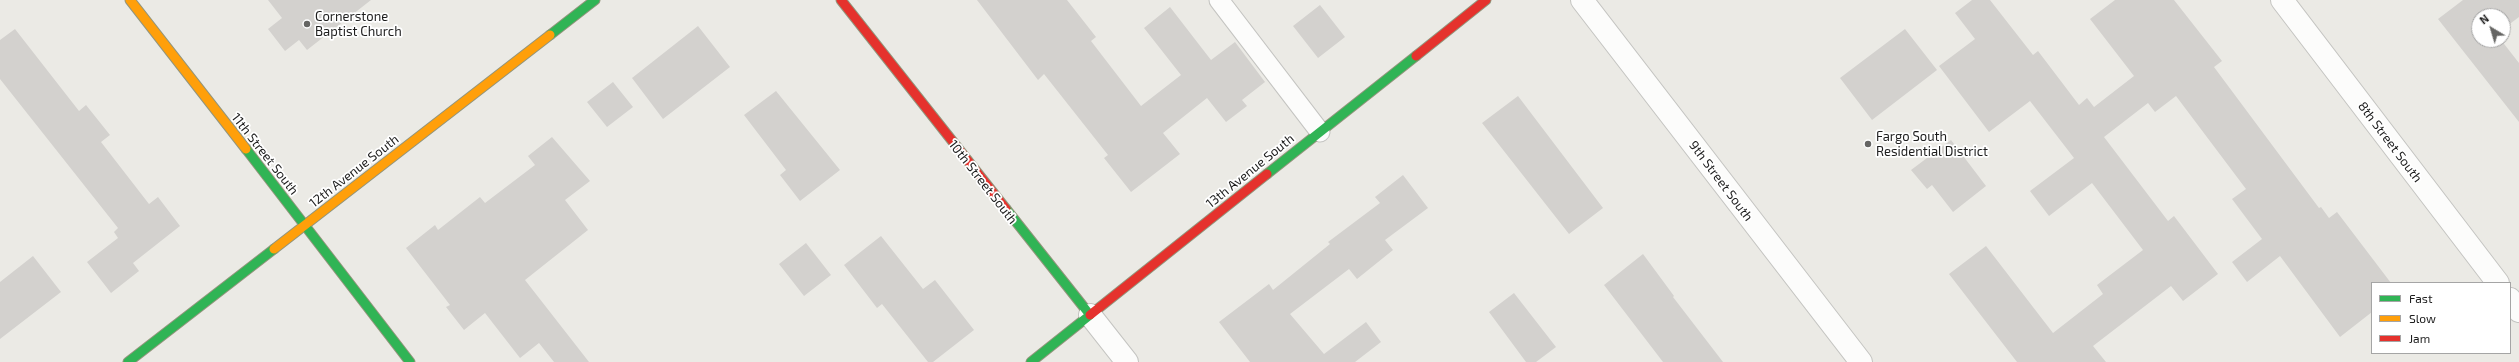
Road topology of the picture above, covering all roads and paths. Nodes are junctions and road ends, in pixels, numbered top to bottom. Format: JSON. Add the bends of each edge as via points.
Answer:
{"nodes":[{"id":1,"x":130,"y":0,"type":"edge"},
{"id":2,"x":595,"y":0,"type":"edge"},
{"id":3,"x":841,"y":0,"type":"edge"},
{"id":4,"x":1219,"y":0,"type":"edge"},
{"id":5,"x":1486,"y":0,"type":"edge"},
{"id":6,"x":1582,"y":0,"type":"edge"},
{"id":7,"x":2282,"y":0,"type":"edge"},
{"id":8,"x":1320,"y":132,"type":"junction"},
{"id":9,"x":304,"y":226,"type":"junction"},
{"id":10,"x":2497,"y":282,"type":"edge"},
{"id":11,"x":2511,"y":300,"type":"edge"},
{"id":12,"x":2519,"y":311,"type":"edge"},
{"id":13,"x":1090,"y":315,"type":"junction"},
{"id":14,"x":128,"y":362,"type":"edge"},
{"id":15,"x":410,"y":362,"type":"edge"},
{"id":16,"x":1031,"y":362,"type":"edge"},
{"id":17,"x":1127,"y":362,"type":"edge"},
{"id":18,"x":1861,"y":362,"type":"edge"}],
"edges":[{"from":1,"to":9,"type":"street","name":"11th Street South"},
{"from":2,"to":9,"type":"street","name":"12th Avenue South"},
{"from":3,"to":13,"type":"street","name":"10th Street South"},
{"from":4,"to":8,"type":"lane"},
{"from":5,"to":8,"type":"street","name":"13th Avenue South"},
{"from":6,"to":18,"type":"street","name":"9th Street South"},
{"from":7,"to":10,"type":"street","name":"8th Street South"},
{"from":8,"to":13,"type":"street","name":"13th Avenue South"},
{"from":9,"to":14,"type":"street","name":"12th Avenue South"},
{"from":9,"to":15,"type":"street","name":"11th Street South"},
{"from":11,"to":12,"type":"street"},
{"from":13,"to":16,"type":"street","name":"13th Avenue South"},
{"from":13,"to":17,"type":"street","name":"10th Street South"}]}
